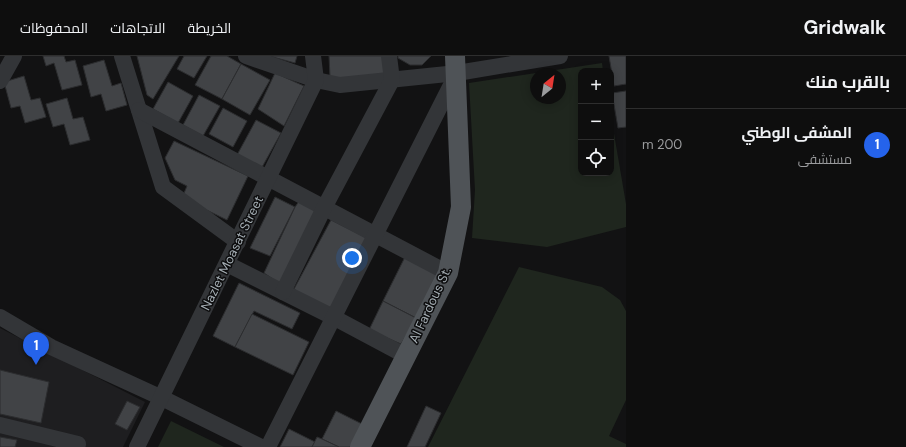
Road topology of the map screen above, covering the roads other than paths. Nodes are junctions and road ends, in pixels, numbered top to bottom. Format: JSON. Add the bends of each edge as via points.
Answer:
{"nodes":[{"id":1,"x":14,"y":56,"type":"edge"},
{"id":2,"x":122,"y":56,"type":"edge"},
{"id":3,"x":246,"y":56,"type":"edge"},
{"id":4,"x":313,"y":56,"type":"edge"},
{"id":5,"x":389,"y":56,"type":"edge"},
{"id":6,"x":560,"y":56,"type":"edge"},
{"id":7,"x":456,"y":64,"type":"edge"},
{"id":8,"x":316,"y":80,"type":"junction"},
{"id":9,"x":392,"y":80,"type":"junction"},
{"id":10,"x":0,"y":81,"type":"edge"},
{"id":11,"x":139,"y":110,"type":"junction"},
{"id":12,"x":268,"y":178,"type":"junction"},
{"id":13,"x":324,"y":208,"type":"junction"},
{"id":14,"x":376,"y":235,"type":"junction"},
{"id":15,"x":238,"y":242,"type":"junction"},
{"id":16,"x":227,"y":264,"type":"junction"},
{"id":17,"x":448,"y":273,"type":"junction"},
{"id":18,"x":283,"y":292,"type":"junction"},
{"id":19,"x":0,"y":317,"type":"edge"},
{"id":20,"x":335,"y":318,"type":"junction"},
{"id":21,"x":406,"y":356,"type":"junction"},
{"id":22,"x":162,"y":398,"type":"junction"},
{"id":23,"x":0,"y":425,"type":"edge"},
{"id":24,"x":77,"y":447,"type":"edge"},
{"id":25,"x":137,"y":447,"type":"edge"},
{"id":26,"x":261,"y":447,"type":"edge"},
{"id":27,"x":268,"y":447,"type":"edge"},
{"id":28,"x":360,"y":447,"type":"edge"}],
"edges":[{"from":1,"to":10,"type":"street"},
{"from":2,"to":11,"type":"street"},
{"from":3,"to":8,"type":"street"},
{"from":4,"to":8,"type":"street"},
{"from":5,"to":9,"type":"street"},
{"from":6,"to":7,"type":"street"},
{"from":7,"to":9,"type":"street"},
{"from":7,"to":14,"type":"street"},
{"from":7,"to":17,"type":"main road","name":"Al Fardous St.","via":[[461,207]]},
{"from":8,"to":9,"type":"street","via":[[340,85]]},
{"from":8,"to":12,"type":"street","name":"Nazlet Moasat Street"},
{"from":9,"to":13,"type":"street"},
{"from":11,"to":12,"type":"street"},
{"from":11,"to":15,"type":"street","via":[[163,187]]},
{"from":12,"to":13,"type":"street"},
{"from":12,"to":15,"type":"street","name":"Nazlet Moasat Street"},
{"from":13,"to":14,"type":"street"},
{"from":13,"to":18,"type":"street"},
{"from":14,"to":17,"type":"street"},
{"from":14,"to":20,"type":"street"},
{"from":15,"to":16,"type":"street","name":"Nazlet Moasat Street"},
{"from":16,"to":18,"type":"street"},
{"from":16,"to":22,"type":"street","name":"Nazlet Moasat Street"},
{"from":17,"to":21,"type":"main road","name":"Al Fardous St."},
{"from":18,"to":20,"type":"street"},
{"from":19,"to":22,"type":"street","via":[[51,347]]},
{"from":20,"to":21,"type":"street"},
{"from":20,"to":27,"type":"street"},
{"from":21,"to":28,"type":"main road","name":"Al Fardous St."},
{"from":22,"to":25,"type":"street","name":"Nazlet Moasat Street"},
{"from":22,"to":26,"type":"street"},
{"from":23,"to":24,"type":"street","via":[[78,444]]}]}
